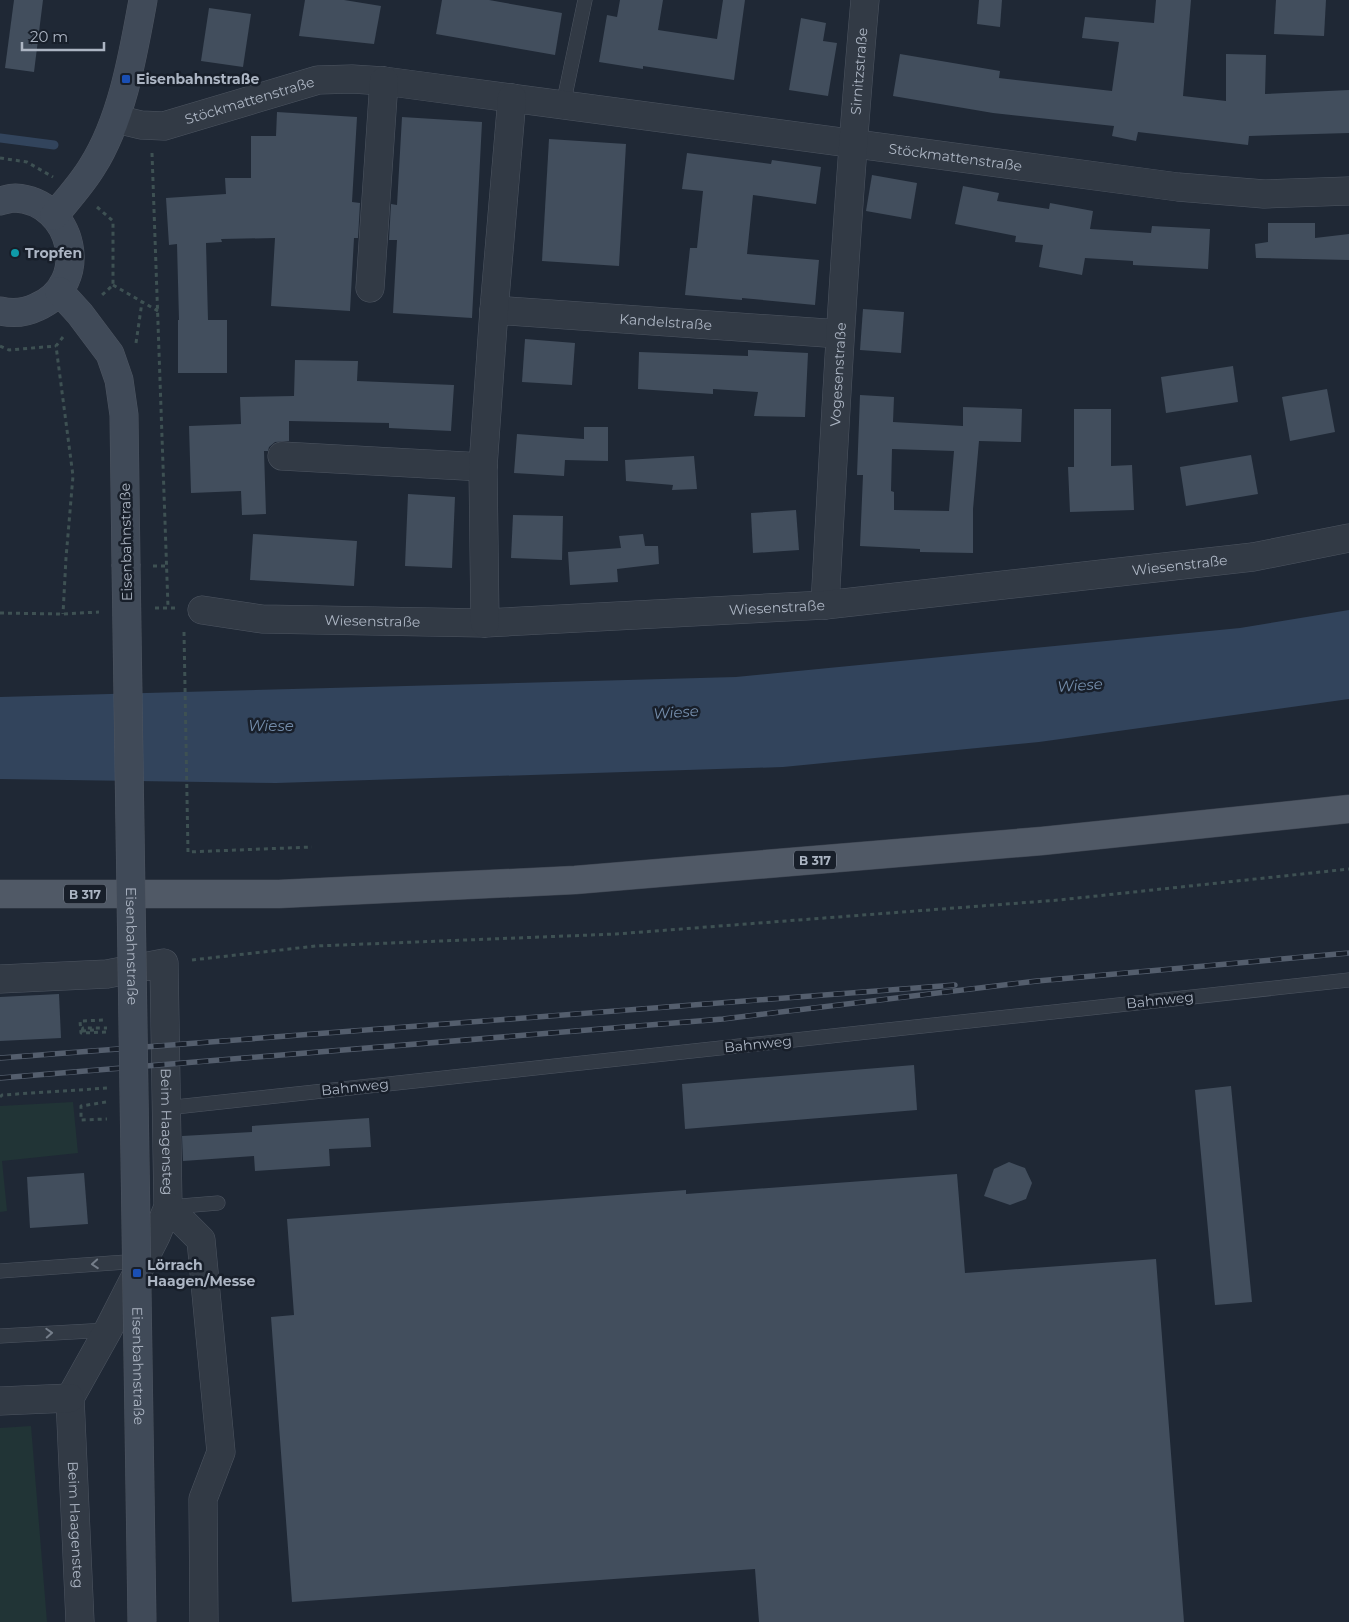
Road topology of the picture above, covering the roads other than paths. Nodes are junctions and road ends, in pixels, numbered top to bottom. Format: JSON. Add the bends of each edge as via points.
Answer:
{"nodes":[{"id":1,"x":143,"y":0,"type":"edge"},
{"id":2,"x":585,"y":0,"type":"edge"},
{"id":3,"x":865,"y":0,"type":"edge"},
{"id":4,"x":384,"y":81,"type":"junction"},
{"id":5,"x":512,"y":98,"type":"junction"},
{"id":6,"x":563,"y":105,"type":"junction"},
{"id":7,"x":116,"y":119,"type":"junction"},
{"id":8,"x":852,"y":143,"type":"junction"},
{"id":9,"x":1349,"y":192,"type":"edge"},
{"id":10,"x":0,"y":201,"type":"edge"},
{"id":11,"x":54,"y":216,"type":"junction"},
{"id":12,"x":370,"y":288,"type":"dead end"},
{"id":13,"x":60,"y":290,"type":"junction"},
{"id":14,"x":494,"y":310,"type":"junction"},
{"id":15,"x":0,"y":311,"type":"edge"},
{"id":16,"x":840,"y":334,"type":"junction"},
{"id":17,"x":282,"y":456,"type":"dead end"},
{"id":18,"x":483,"y":467,"type":"junction"},
{"id":19,"x":1349,"y":538,"type":"edge"},
{"id":20,"x":825,"y":606,"type":"junction"},
{"id":21,"x":193,"y":619,"type":"road end"},
{"id":22,"x":485,"y":623,"type":"junction"},
{"id":23,"x":1349,"y":809,"type":"edge"},
{"id":24,"x":0,"y":894,"type":"edge"},
{"id":25,"x":0,"y":980,"type":"edge"},
{"id":26,"x":1349,"y":980,"type":"edge"},
{"id":27,"x":166,"y":1108,"type":"junction"},
{"id":28,"x":218,"y":1203,"type":"dead end"},
{"id":29,"x":168,"y":1207,"type":"junction"},
{"id":30,"x":144,"y":1261,"type":"junction"},
{"id":31,"x":0,"y":1271,"type":"edge"},
{"id":32,"x":108,"y":1330,"type":"junction"},
{"id":33,"x":0,"y":1336,"type":"edge"},
{"id":34,"x":70,"y":1398,"type":"junction"},
{"id":35,"x":0,"y":1401,"type":"edge"},
{"id":36,"x":80,"y":1622,"type":"edge"},
{"id":37,"x":142,"y":1622,"type":"edge"},
{"id":38,"x":204,"y":1622,"type":"edge"}],
"edges":[{"from":1,"to":7,"type":"street"},
{"from":2,"to":6,"type":"lane"},
{"from":3,"to":8,"type":"street","name":"Sirnitzstraße"},
{"from":4,"to":5,"type":"street","name":"Stöckmattenstraße"},
{"from":4,"to":7,"type":"street","name":"Stöckmattenstraße","via":[[318,80],[164,126]]},
{"from":4,"to":12,"type":"street"},
{"from":5,"to":6,"type":"street","name":"Stöckmattenstraße"},
{"from":5,"to":14,"type":"street"},
{"from":6,"to":8,"type":"street","name":"Stöckmattenstraße"},
{"from":7,"to":11,"type":"street","via":[[92,167]]},
{"from":8,"to":9,"type":"street","name":"Stöckmattenstraße","via":[[1178,187],[1264,194]]},
{"from":8,"to":16,"type":"street","name":"Vogesenstraße"},
{"from":10,"to":11,"type":"street","via":[[14,198],[36,203]]},
{"from":11,"to":13,"type":"street","via":[[66,232],[71,252],[69,272]]},
{"from":13,"to":15,"type":"street","via":[[45,304],[27,312]]},
{"from":13,"to":37,"type":"street","name":"Eisenbahnstraße","bridge":true,"via":[[110,354],[119,380],[124,414]]},
{"from":14,"to":16,"type":"street","name":"Kandelstraße"},
{"from":14,"to":18,"type":"street"},
{"from":16,"to":20,"type":"street","name":"Vogesenstraße"},
{"from":17,"to":18,"type":"street"},
{"from":18,"to":22,"type":"street"},
{"from":19,"to":20,"type":"street","name":"Wiesenstraße","via":[[1253,556]]},
{"from":20,"to":22,"type":"street","name":"Wiesenstraße"},
{"from":21,"to":22,"type":"street","name":"Wiesenstraße"},
{"from":23,"to":24,"type":"main road","number":"B 317","via":[[1042,841],[575,880],[279,894]]},
{"from":25,"to":27,"type":"street","name":"Beim Haagensteg","via":[[107,974],[164,963]]},
{"from":26,"to":27,"type":"lane","name":"Bahnweg"},
{"from":27,"to":29,"type":"street","name":"Beim Haagensteg"},
{"from":28,"to":29,"type":"lane"},
{"from":29,"to":30,"type":"street","name":"Beim Haagensteg"},
{"from":29,"to":38,"type":"street","via":[[201,1240],[220,1452],[203,1499]]},
{"from":30,"to":31,"type":"lane","one_way":true},
{"from":30,"to":32,"type":"street","name":"Beim Haagensteg"},
{"from":33,"to":32,"type":"lane","one_way":true},
{"from":32,"to":34,"type":"street","name":"Beim Haagensteg"},
{"from":34,"to":35,"type":"street"},
{"from":34,"to":36,"type":"street","name":"Beim Haagensteg"}]}
